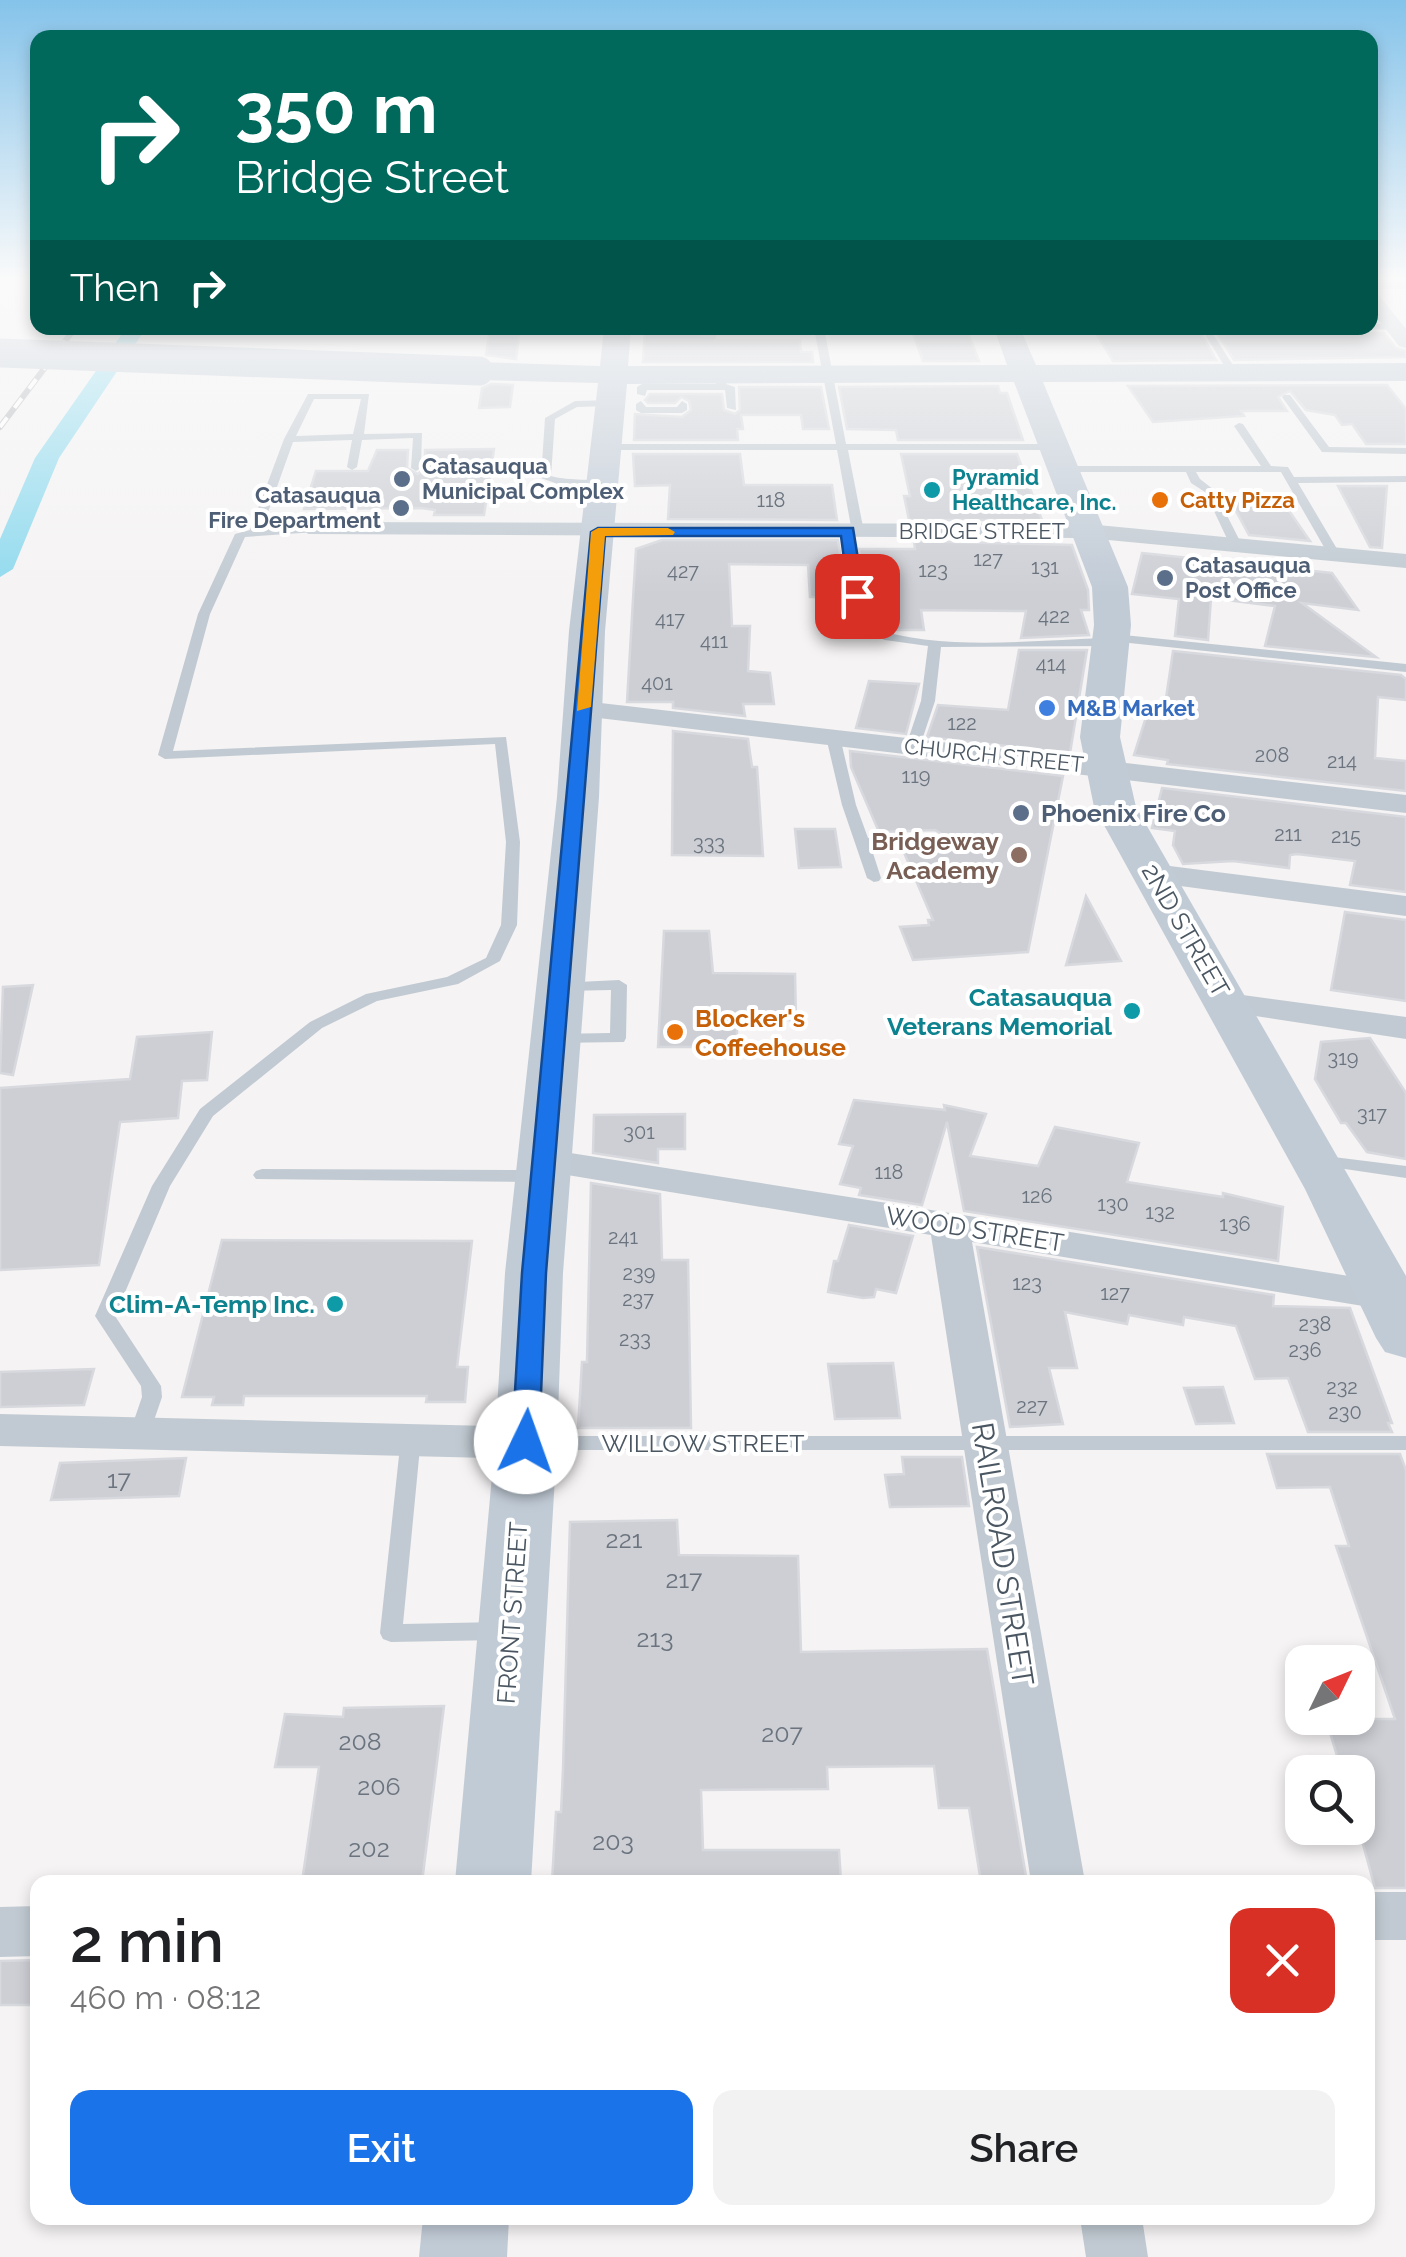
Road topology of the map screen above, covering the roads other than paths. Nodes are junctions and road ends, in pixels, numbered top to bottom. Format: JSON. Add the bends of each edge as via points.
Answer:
{"nodes":[{"id":1,"x":564,"y":383,"type":"edge"},
{"id":2,"x":645,"y":383,"type":"edge"},
{"id":3,"x":706,"y":383,"type":"edge"},
{"id":4,"x":726,"y":383,"type":"edge"},
{"id":5,"x":830,"y":383,"type":"edge"},
{"id":6,"x":1028,"y":383,"type":"edge"},
{"id":7,"x":651,"y":396,"type":"junction"},
{"id":8,"x":1287,"y":397,"type":"dead end"},
{"id":9,"x":732,"y":408,"type":"dead end"},
{"id":10,"x":1239,"y":426,"type":"dead end"},
{"id":11,"x":360,"y":436,"type":"junction"},
{"id":12,"x":289,"y":439,"type":"junction"},
{"id":13,"x":608,"y":448,"type":"junction"},
{"id":14,"x":842,"y":448,"type":"junction"},
{"id":15,"x":1406,"y":451,"type":"edge"},
{"id":16,"x":1058,"y":458,"type":"junction"},
{"id":17,"x":352,"y":468,"type":"dead end"},
{"id":18,"x":416,"y":468,"type":"dead end"},
{"id":19,"x":1189,"y":468,"type":"junction"},
{"id":20,"x":1268,"y":469,"type":"junction"},
{"id":21,"x":1406,"y":479,"type":"edge"},
{"id":22,"x":1290,"y":480,"type":"junction"},
{"id":23,"x":601,"y":508,"type":"junction"},
{"id":24,"x":316,"y":529,"type":"joint"},
{"id":25,"x":1088,"y":531,"type":"junction"},
{"id":26,"x":853,"y":532,"type":"junction"},
{"id":27,"x":255,"y":533,"type":"junction"},
{"id":28,"x":1236,"y":545,"type":"junction"},
{"id":29,"x":1334,"y":554,"type":"junction"},
{"id":30,"x":1406,"y":561,"type":"edge"},
{"id":31,"x":1114,"y":640,"type":"junction"},
{"id":32,"x":935,"y":642,"type":"junction"},
{"id":33,"x":1406,"y":668,"type":"edge"},
{"id":34,"x":583,"y":709,"type":"junction"},
{"id":35,"x":832,"y":738,"type":"junction"},
{"id":36,"x":913,"y":746,"type":"junction"},
{"id":37,"x":1102,"y":768,"type":"junction"},
{"id":38,"x":1406,"y":804,"type":"edge"},
{"id":39,"x":934,"y":838,"type":"dead end"},
{"id":40,"x":862,"y":843,"type":"junction"},
{"id":41,"x":1154,"y":874,"type":"junction"},
{"id":42,"x":874,"y":878,"type":"dead end"},
{"id":43,"x":1406,"y":906,"type":"edge"},
{"id":44,"x":1228,"y":1003,"type":"junction"},
{"id":45,"x":1406,"y":1028,"type":"edge"},
{"id":46,"x":1315,"y":1159,"type":"junction"},
{"id":47,"x":544,"y":1168,"type":"junction"},
{"id":48,"x":1406,"y":1172,"type":"edge"},
{"id":49,"x":262,"y":1175,"type":"dead end"},
{"id":50,"x":950,"y":1225,"type":"junction"},
{"id":51,"x":1397,"y":1297,"type":"edge"},
{"id":52,"x":1406,"y":1338,"type":"edge"},
{"id":53,"x":0,"y":1430,"type":"edge"},
{"id":54,"x":140,"y":1432,"type":"junction"},
{"id":55,"x":411,"y":1437,"type":"junction"},
{"id":56,"x":526,"y":1442,"type":"junction"},
{"id":57,"x":1406,"y":1443,"type":"edge"},
{"id":58,"x":985,"y":1444,"type":"junction"},
{"id":59,"x":510,"y":1631,"type":"junction"},
{"id":60,"x":493,"y":1875,"type":"edge"},
{"id":61,"x":1057,"y":1875,"type":"edge"},
{"id":62,"x":1375,"y":1916,"type":"edge"},
{"id":63,"x":1406,"y":1916,"type":"edge"},
{"id":64,"x":30,"y":1931,"type":"edge"},
{"id":65,"x":0,"y":1932,"type":"edge"},
{"id":66,"x":465,"y":2225,"type":"edge"},
{"id":67,"x":1112,"y":2225,"type":"edge"},
{"id":68,"x":463,"y":2257,"type":"edge"},
{"id":69,"x":1117,"y":2257,"type":"edge"}],
"edges":[{"from":1,"to":7,"type":"main road","bridge":true},
{"from":2,"to":7,"type":"main road","name":"FRONT STREET"},
{"from":3,"to":7,"type":"main road"},
{"from":4,"to":9,"type":"lane"},
{"from":5,"to":14,"type":"lane"},
{"from":6,"to":16,"type":"main road","name":"2ND STREET"},
{"from":7,"to":13,"type":"main road","name":"FRONT STREET"},
{"from":7,"to":23,"type":"lane","via":[[575,404],[550,418],[546,478]]},
{"from":8,"to":15,"type":"lane","via":[[1326,450]]},
{"from":10,"to":20,"type":"lane"},
{"from":11,"to":12,"type":"lane"},
{"from":11,"to":12,"type":"lane","via":[[366,396],[311,396]]},
{"from":11,"to":17,"type":"lane"},
{"from":11,"to":18,"type":"lane","via":[[418,435]]},
{"from":12,"to":27,"type":"lane"},
{"from":13,"to":14,"type":"lane"},
{"from":13,"to":23,"type":"main road","name":"FRONT STREET"},
{"from":14,"to":16,"type":"lane"},
{"from":14,"to":26,"type":"lane"},
{"from":16,"to":19,"type":"lane"},
{"from":16,"to":25,"type":"main road","name":"2ND STREET"},
{"from":19,"to":20,"type":"lane"},
{"from":19,"to":28,"type":"lane"},
{"from":20,"to":22,"type":"lane","via":[[1284,469]]},
{"from":21,"to":22,"type":"lane"},
{"from":22,"to":29,"type":"lane"},
{"from":23,"to":24,"type":"street","name":"BRIDGE STREET"},
{"from":23,"to":26,"type":"street","name":"BRIDGE STREET"},
{"from":23,"to":34,"type":"main road","name":"FRONT STREET"},
{"from":24,"to":27,"type":"lane"},
{"from":25,"to":26,"type":"street","name":"BRIDGE STREET"},
{"from":25,"to":28,"type":"street","name":"BRIDGE STREET"},
{"from":25,"to":31,"type":"main road","name":"2ND STREET","via":[[1110,588]]},
{"from":26,"to":32,"type":"lane","via":[[861,629],[888,639]]},
{"from":27,"to":54,"type":"lane","via":[[240,534],[204,614],[166,755],[500,740],[513,842],[509,925],[492,962],[452,981],[372,998],[316,1025],[206,1113],[161,1186],[105,1316],[150,1386]]},
{"from":28,"to":29,"type":"street","name":"BRIDGE STREET"},
{"from":29,"to":30,"type":"street","name":"BRIDGE STREET"},
{"from":31,"to":32,"type":"lane"},
{"from":31,"to":33,"type":"lane"},
{"from":31,"to":37,"type":"main road","name":"2ND STREET"},
{"from":32,"to":36,"type":"lane","via":[[928,701]]},
{"from":34,"to":35,"type":"street","name":"CHURCH STREET"},
{"from":34,"to":47,"type":"main road","name":"FRONT STREET"},
{"from":35,"to":36,"type":"street","name":"CHURCH STREET"},
{"from":35,"to":40,"type":"lane"},
{"from":36,"to":37,"type":"street","name":"CHURCH STREET"},
{"from":37,"to":38,"type":"street","name":"CHURCH STREET"},
{"from":37,"to":41,"type":"main road","name":"2ND STREET","via":[[1115,807]]},
{"from":39,"to":40,"type":"lane"},
{"from":40,"to":42,"type":"lane"},
{"from":41,"to":43,"type":"street"},
{"from":41,"to":44,"type":"main road","name":"2ND STREET"},
{"from":44,"to":45,"type":"street"},
{"from":44,"to":46,"type":"main road","name":"2ND STREET"},
{"from":46,"to":48,"type":"lane"},
{"from":46,"to":51,"type":"main road","name":"2ND STREET"},
{"from":47,"to":49,"type":"lane"},
{"from":47,"to":50,"type":"street","name":"WOOD STREET"},
{"from":47,"to":56,"type":"main road","name":"FRONT STREET"},
{"from":50,"to":51,"type":"street","name":"WOOD STREET"},
{"from":50,"to":58,"type":"street","name":"RAILROAD STREET"},
{"from":51,"to":52,"type":"main road","name":"2ND STREET"},
{"from":53,"to":54,"type":"street","name":"WILLOW STREET"},
{"from":54,"to":55,"type":"street","name":"WILLOW STREET"},
{"from":55,"to":56,"type":"street","name":"WILLOW STREET"},
{"from":55,"to":59,"type":"lane","via":[[391,1634]]},
{"from":56,"to":58,"type":"lane","name":"WILLOW STREET"},
{"from":56,"to":59,"type":"main road","name":"FRONT STREET"},
{"from":57,"to":58,"type":"lane","name":"WILLOW STREET"},
{"from":58,"to":61,"type":"street","name":"RAILROAD STREET"},
{"from":59,"to":60,"type":"main road","name":"FRONT STREET"},
{"from":62,"to":63,"type":"street"},
{"from":64,"to":65,"type":"street"},
{"from":66,"to":68,"type":"main road"},
{"from":67,"to":69,"type":"street"}]}
